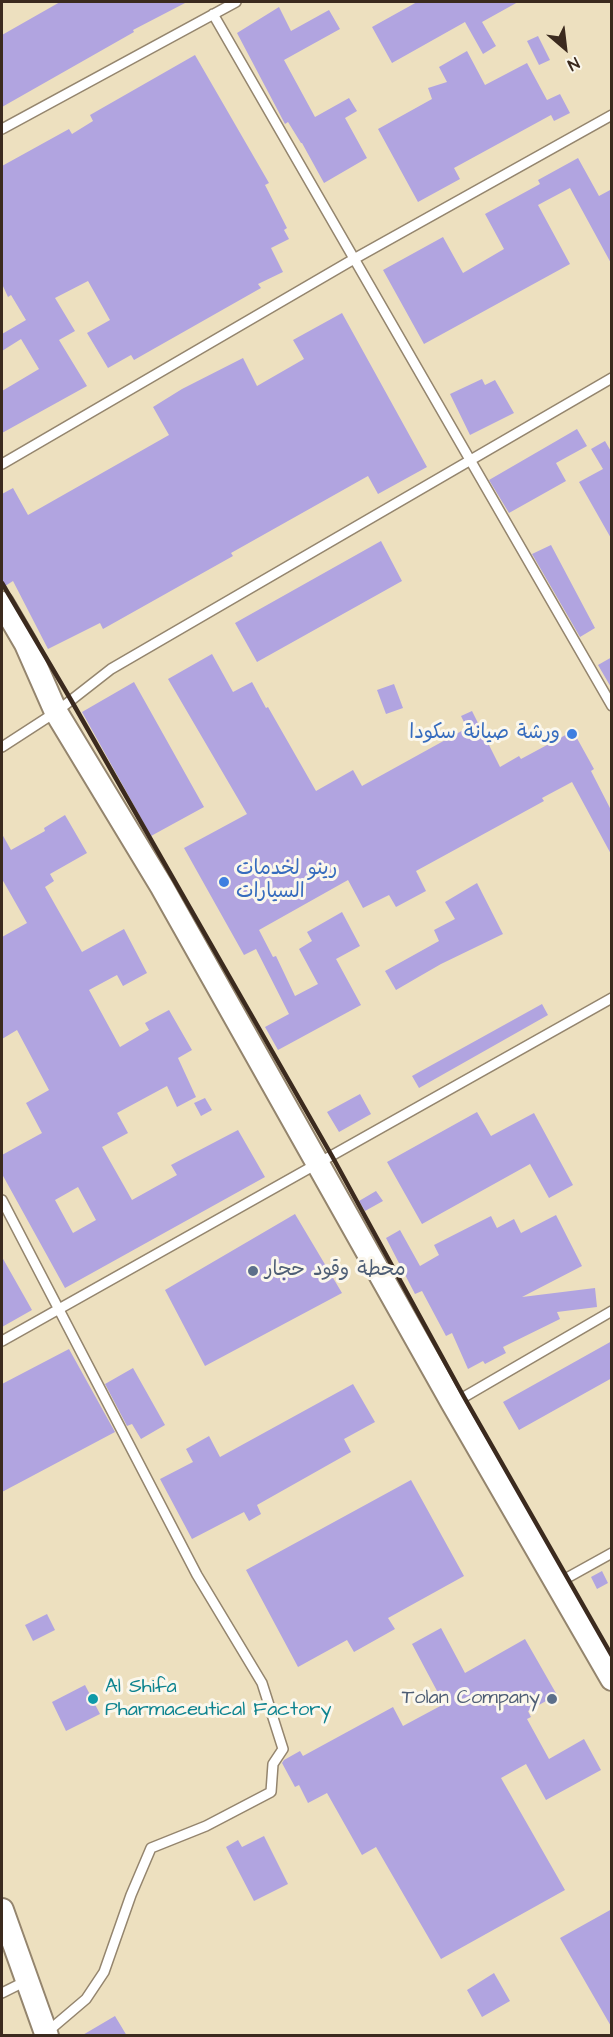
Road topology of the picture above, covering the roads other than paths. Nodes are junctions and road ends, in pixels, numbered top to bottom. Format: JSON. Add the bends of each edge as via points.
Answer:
{"nodes":[{"id":1,"x":236,"y":2,"type":"edge"},
{"id":2,"x":213,"y":14,"type":"junction"},
{"id":3,"x":612,"y":115,"type":"edge"},
{"id":4,"x":2,"y":129,"type":"edge"},
{"id":5,"x":354,"y":259,"type":"junction"},
{"id":6,"x":612,"y":378,"type":"edge"},
{"id":7,"x":470,"y":460,"type":"junction"},
{"id":8,"x":2,"y":464,"type":"edge"},
{"id":9,"x":2,"y":603,"type":"edge"},
{"id":10,"x":612,"y":706,"type":"edge"},
{"id":11,"x":56,"y":712,"type":"junction"},
{"id":12,"x":2,"y":747,"type":"edge"},
{"id":13,"x":612,"y":998,"type":"edge"},
{"id":14,"x":318,"y":1164,"type":"junction"},
{"id":15,"x":2,"y":1200,"type":"edge"},
{"id":16,"x":59,"y":1308,"type":"junction"},
{"id":17,"x":612,"y":1311,"type":"edge"},
{"id":18,"x":2,"y":1341,"type":"edge"},
{"id":19,"x":452,"y":1402,"type":"junction"},
{"id":20,"x":612,"y":1553,"type":"edge"},
{"id":21,"x":556,"y":1584,"type":"junction"},
{"id":22,"x":612,"y":1680,"type":"edge"},
{"id":23,"x":2,"y":1910,"type":"edge"},
{"id":24,"x":27,"y":1980,"type":"junction"},
{"id":25,"x":2,"y":1994,"type":"edge"},
{"id":26,"x":47,"y":2034,"type":"edge"}],
"edges":[{"from":1,"to":2,"type":"lane"},
{"from":2,"to":4,"type":"lane"},
{"from":2,"to":5,"type":"lane"},
{"from":3,"to":5,"type":"lane"},
{"from":5,"to":7,"type":"lane"},
{"from":5,"to":8,"type":"lane"},
{"from":6,"to":7,"type":"lane"},
{"from":7,"to":10,"type":"lane"},
{"from":7,"to":11,"type":"lane","via":[[111,669]]},
{"from":9,"to":11,"type":"street","via":[[26,644]]},
{"from":11,"to":12,"type":"lane"},
{"from":11,"to":14,"type":"street","via":[[162,887]]},
{"from":13,"to":14,"type":"lane"},
{"from":14,"to":16,"type":"lane"},
{"from":14,"to":19,"type":"street"},
{"from":15,"to":16,"type":"lane"},
{"from":16,"to":18,"type":"lane"},
{"from":16,"to":26,"type":"lane","via":[[197,1575],[262,1683],[283,1749],[273,1764],[271,1792],[206,1826],[151,1848],[104,1972],[86,1999]]},
{"from":17,"to":19,"type":"lane"},
{"from":19,"to":21,"type":"street"},
{"from":20,"to":21,"type":"lane"},
{"from":21,"to":22,"type":"street"},
{"from":23,"to":24,"type":"street"},
{"from":24,"to":25,"type":"lane"},
{"from":24,"to":26,"type":"street"}]}
